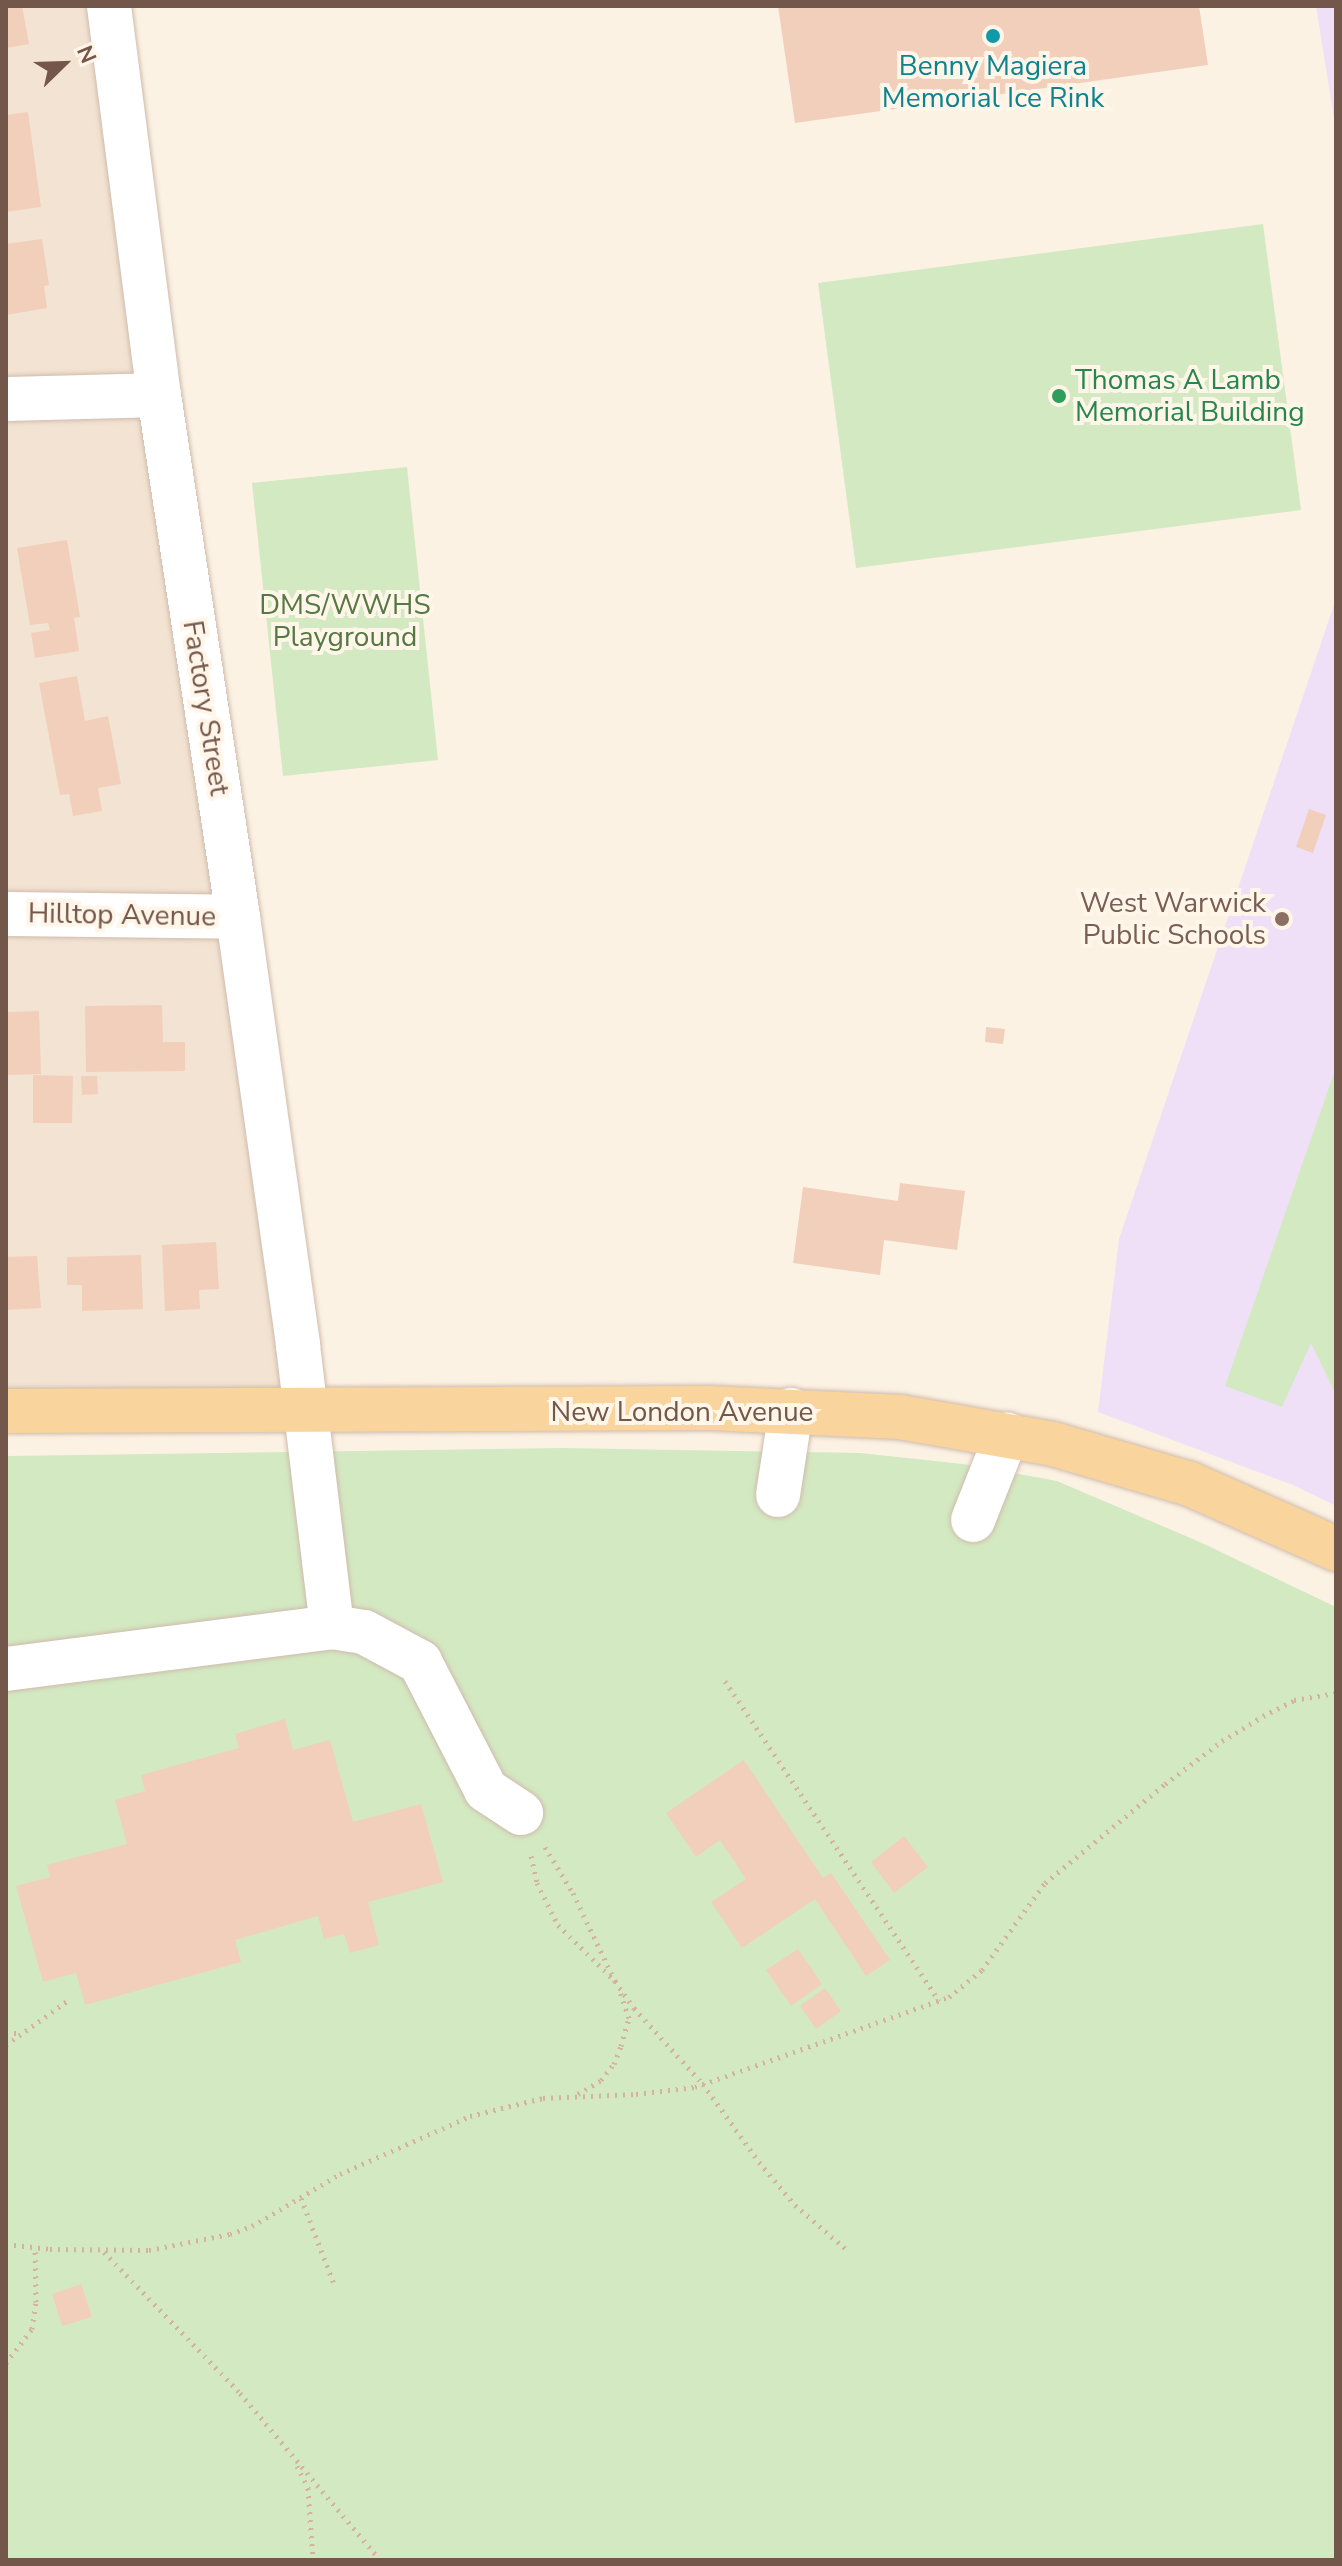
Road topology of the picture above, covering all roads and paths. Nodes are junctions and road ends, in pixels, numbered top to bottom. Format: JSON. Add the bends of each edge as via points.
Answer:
{"nodes":[{"id":1,"x":109,"y":6,"type":"edge"},
{"id":2,"x":159,"y":395,"type":"junction"},
{"id":3,"x":6,"y":399,"type":"edge"},
{"id":4,"x":6,"y":914,"type":"edge"},
{"id":5,"x":238,"y":917,"type":"junction"},
{"id":6,"x":306,"y":1410,"type":"junction"},
{"id":7,"x":791,"y":1410,"type":"junction"},
{"id":8,"x":6,"y":1411,"type":"edge"},
{"id":9,"x":1007,"y":1434,"type":"junction"},
{"id":10,"x":778,"y":1495,"type":"dead end"},
{"id":11,"x":973,"y":1520,"type":"dead end"},
{"id":12,"x":1336,"y":1549,"type":"edge"},
{"id":13,"x":332,"y":1627,"type":"junction"},
{"id":14,"x":6,"y":1669,"type":"edge"},
{"id":15,"x":725,"y":1681,"type":"dead end"},
{"id":16,"x":1336,"y":1693,"type":"edge"},
{"id":17,"x":521,"y":1813,"type":"junction"},
{"id":18,"x":615,"y":1981,"type":"junction"},
{"id":19,"x":67,"y":2001,"type":"dead end"},
{"id":20,"x":939,"y":2001,"type":"junction"},
{"id":21,"x":6,"y":2033,"type":"edge"},
{"id":22,"x":22,"y":2033,"type":"junction"},
{"id":23,"x":6,"y":2045,"type":"edge"},
{"id":24,"x":703,"y":2084,"type":"junction"},
{"id":25,"x":578,"y":2095,"type":"junction"},
{"id":26,"x":301,"y":2198,"type":"junction"},
{"id":27,"x":6,"y":2244,"type":"edge"},
{"id":28,"x":35,"y":2247,"type":"junction"},
{"id":29,"x":846,"y":2249,"type":"dead end"},
{"id":30,"x":103,"y":2251,"type":"junction"},
{"id":31,"x":334,"y":2284,"type":"dead end"},
{"id":32,"x":6,"y":2363,"type":"edge"},
{"id":33,"x":278,"y":2439,"type":"junction"},
{"id":34,"x":313,"y":2560,"type":"edge"},
{"id":35,"x":380,"y":2560,"type":"edge"}],
"edges":[{"from":1,"to":2,"type":"street","name":"Factory Street"},
{"from":2,"to":3,"type":"street"},
{"from":2,"to":5,"type":"street","name":"Factory Street"},
{"from":4,"to":5,"type":"street","name":"Hilltop Avenue"},
{"from":5,"to":6,"type":"street","name":"Factory Street"},
{"from":6,"to":7,"type":"main road","name":"New London Avenue"},
{"from":6,"to":8,"type":"main road","name":"New London Avenue"},
{"from":6,"to":13,"type":"street","name":"Factory Street"},
{"from":7,"to":9,"type":"main road","name":"New London Avenue","via":[[900,1417]]},
{"from":7,"to":10,"type":"street"},
{"from":9,"to":11,"type":"street"},
{"from":9,"to":12,"type":"main road","name":"New London Avenue","via":[[1190,1484]]},
{"from":13,"to":14,"type":"street"},
{"from":13,"to":17,"type":"street","via":[[364,1632],[420,1662],[486,1790]]},
{"from":15,"to":20,"type":"path"},
{"from":16,"to":20,"type":"path","via":[[1294,1700],[1263,1716],[1165,1784],[1045,1883],[982,1970]]},
{"from":17,"to":18,"type":"path","via":[[573,1893]]},
{"from":17,"to":18,"type":"path","via":[[537,1883],[550,1913]]},
{"from":18,"to":24,"type":"path"},
{"from":18,"to":25,"type":"path","via":[[629,2018],[627,2029],[614,2064]]},
{"from":19,"to":22,"type":"path"},
{"from":20,"to":24,"type":"path"},
{"from":21,"to":22,"type":"path"},
{"from":22,"to":23,"type":"path"},
{"from":24,"to":25,"type":"path","via":[[636,2094]]},
{"from":24,"to":29,"type":"path","via":[[795,2205]]},
{"from":25,"to":26,"type":"path","via":[[470,2116],[394,2147]]},
{"from":26,"to":30,"type":"path","via":[[230,2234],[149,2250]]},
{"from":26,"to":31,"type":"path"},
{"from":27,"to":28,"type":"path"},
{"from":28,"to":30,"type":"path"},
{"from":28,"to":32,"type":"path","via":[[32,2329]]},
{"from":30,"to":33,"type":"path"},
{"from":33,"to":34,"type":"path","via":[[308,2488]]},
{"from":33,"to":35,"type":"path"}]}
